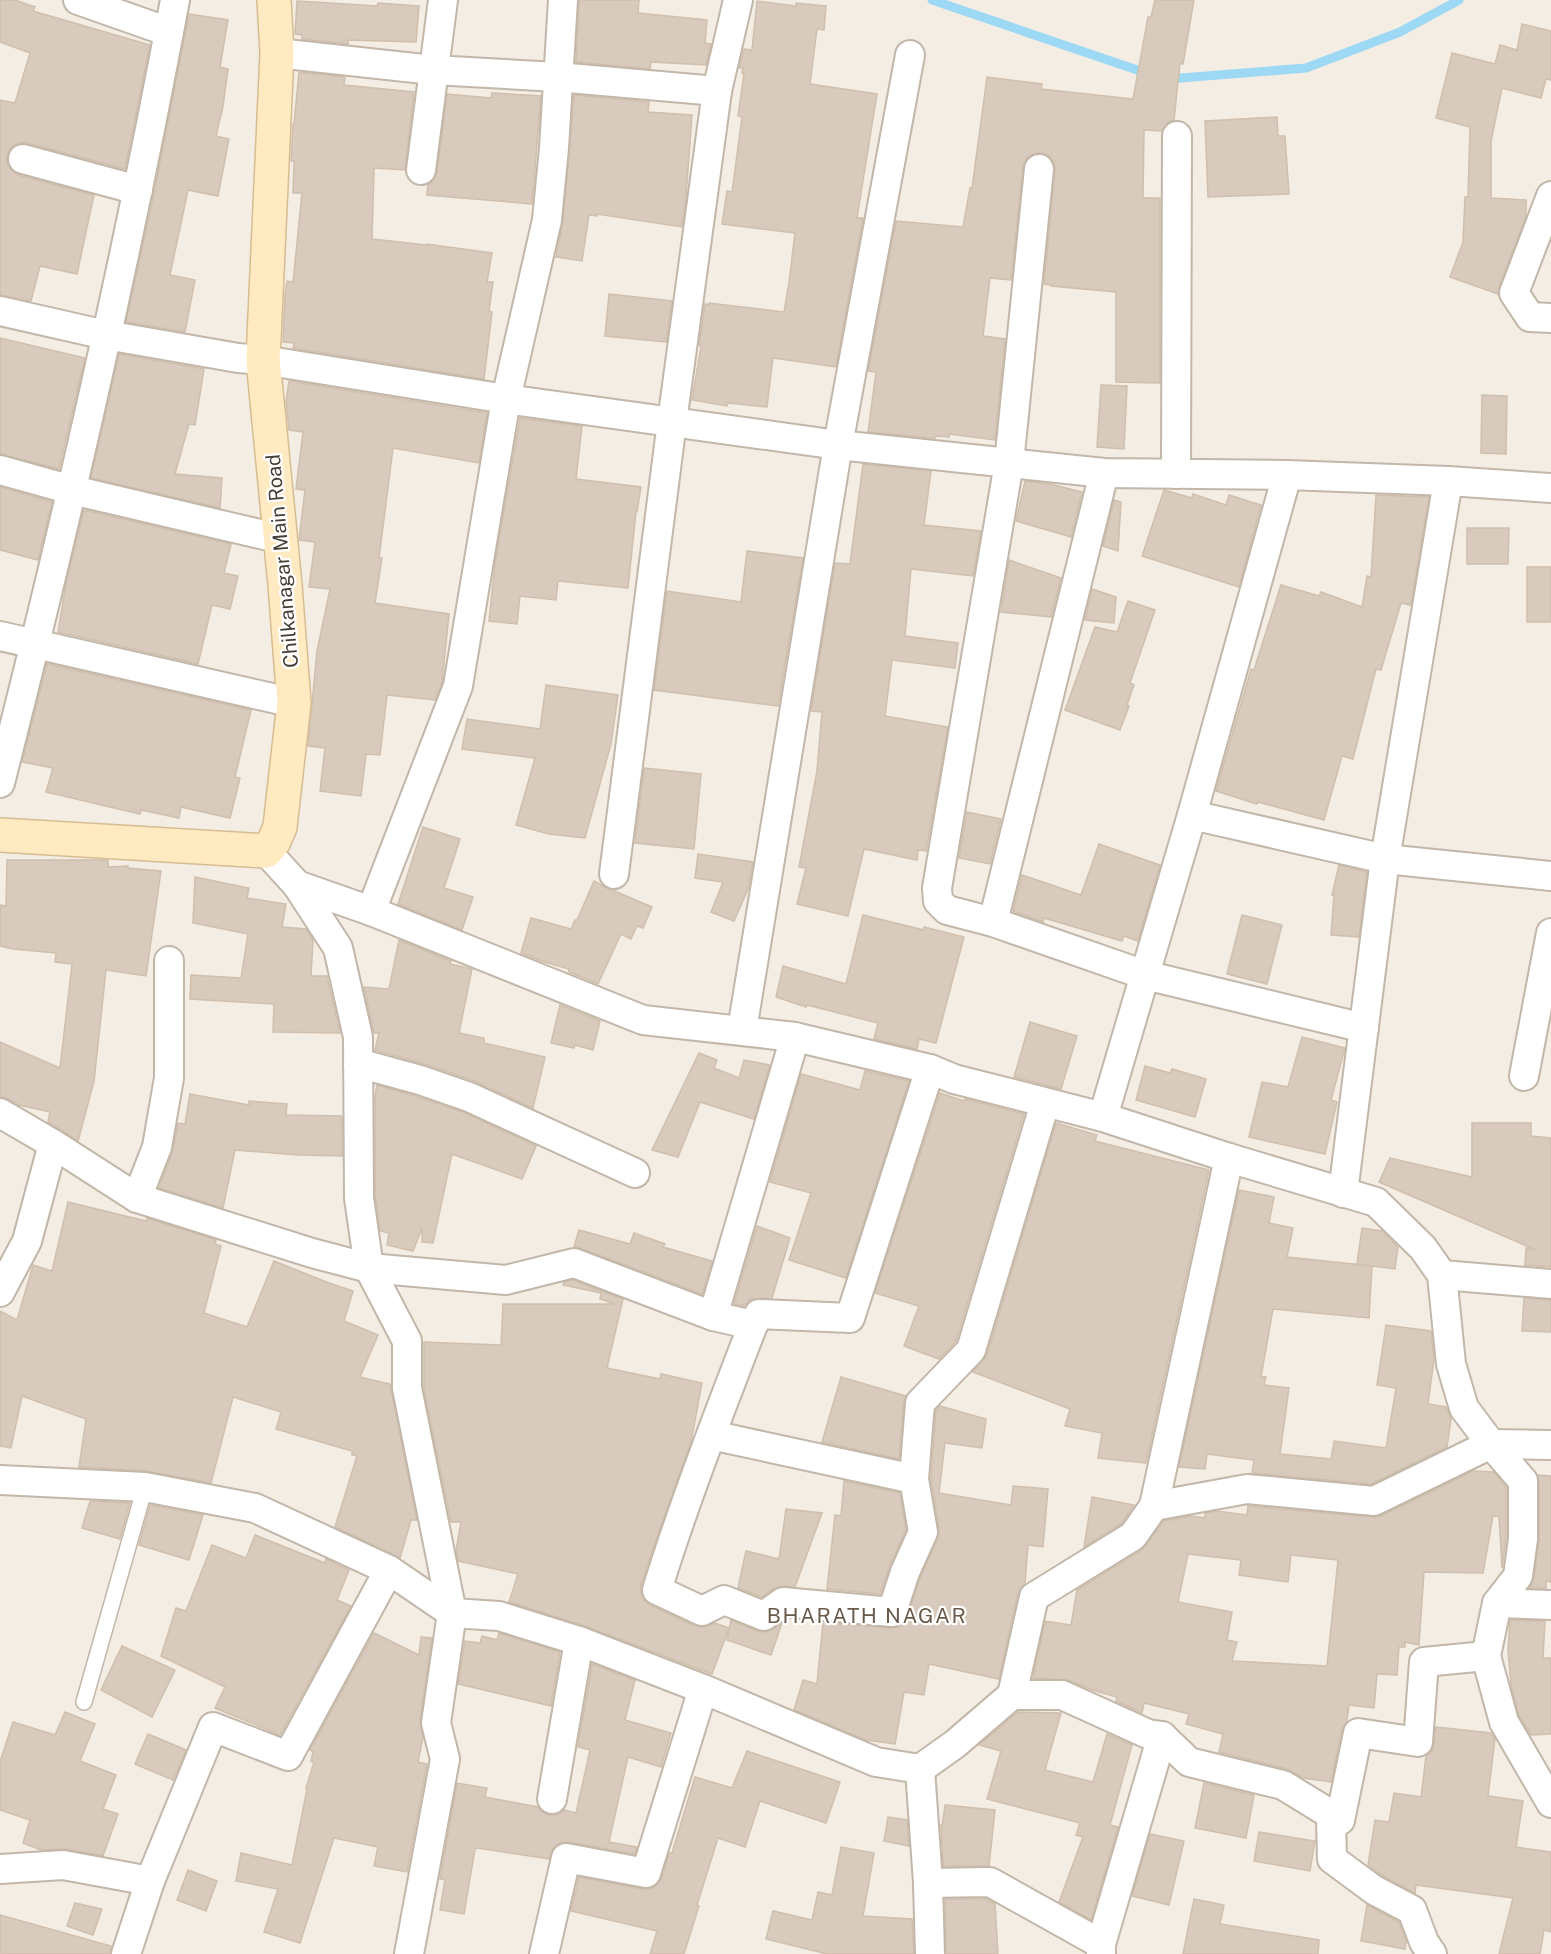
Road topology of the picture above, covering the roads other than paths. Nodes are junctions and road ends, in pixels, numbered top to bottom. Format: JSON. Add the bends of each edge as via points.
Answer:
{"nodes":[{"id":1,"x":78,"y":0,"type":"edge"},
{"id":2,"x":175,"y":0,"type":"edge"},
{"id":3,"x":274,"y":0,"type":"edge"},
{"id":4,"x":443,"y":0,"type":"edge"},
{"id":5,"x":563,"y":0,"type":"edge"},
{"id":6,"x":738,"y":0,"type":"edge"},
{"id":7,"x":169,"y":32,"type":"junction"},
{"id":8,"x":277,"y":53,"type":"junction"},
{"id":9,"x":910,"y":55,"type":"dead end"},
{"id":10,"x":433,"y":70,"type":"junction"},
{"id":11,"x":557,"y":77,"type":"junction"},
{"id":12,"x":717,"y":91,"type":"junction"},
{"id":13,"x":1177,"y":136,"type":"dead end"},
{"id":14,"x":23,"y":159,"type":"dead end"},
{"id":15,"x":1039,"y":169,"type":"dead end"},
{"id":16,"x":421,"y":170,"type":"dead end"},
{"id":17,"x":138,"y":190,"type":"junction"},
{"id":18,"x":1551,"y":196,"type":"edge"},
{"id":19,"x":0,"y":311,"type":"edge"},
{"id":20,"x":1551,"y":318,"type":"edge"},
{"id":21,"x":106,"y":335,"type":"junction"},
{"id":22,"x":263,"y":360,"type":"junction"},
{"id":23,"x":506,"y":399,"type":"junction"},
{"id":24,"x":672,"y":422,"type":"junction"},
{"id":25,"x":838,"y":445,"type":"junction"},
{"id":26,"x":1009,"y":463,"type":"junction"},
{"id":27,"x":0,"y":470,"type":"edge"},
{"id":28,"x":1104,"y":473,"type":"junction"},
{"id":29,"x":1176,"y":474,"type":"junction"},
{"id":30,"x":1287,"y":475,"type":"junction"},
{"id":31,"x":1448,"y":481,"type":"junction"},
{"id":32,"x":1551,"y":488,"type":"edge"},
{"id":33,"x":72,"y":490,"type":"junction"},
{"id":34,"x":281,"y":539,"type":"junction"},
{"id":35,"x":0,"y":636,"type":"edge"},
{"id":36,"x":35,"y":645,"type":"junction"},
{"id":37,"x":294,"y":703,"type":"junction"},
{"id":38,"x":0,"y":783,"type":"edge"},
{"id":39,"x":1192,"y":815,"type":"junction"},
{"id":40,"x":0,"y":835,"type":"edge"},
{"id":41,"x":266,"y":851,"type":"junction"},
{"id":42,"x":1385,"y":859,"type":"junction"},
{"id":43,"x":614,"y":874,"type":"dead end"},
{"id":44,"x":1551,"y":876,"type":"edge"},
{"id":45,"x":297,"y":885,"type":"junction"},
{"id":46,"x":371,"y":911,"type":"junction"},
{"id":47,"x":993,"y":922,"type":"junction"},
{"id":48,"x":1551,"y":933,"type":"edge"},
{"id":49,"x":169,"y":961,"type":"dead end"},
{"id":50,"x":1145,"y":975,"type":"junction"},
{"id":51,"x":1364,"y":1028,"type":"junction"},
{"id":52,"x":742,"y":1030,"type":"junction"},
{"id":53,"x":795,"y":1037,"type":"junction"},
{"id":54,"x":358,"y":1063,"type":"junction"},
{"id":55,"x":930,"y":1069,"type":"junction"},
{"id":56,"x":1524,"y":1076,"type":"dead end"},
{"id":57,"x":1045,"y":1103,"type":"junction"},
{"id":58,"x":0,"y":1113,"type":"edge"},
{"id":59,"x":1103,"y":1117,"type":"junction"},
{"id":60,"x":53,"y":1144,"type":"junction"},
{"id":61,"x":1229,"y":1158,"type":"junction"},
{"id":62,"x":635,"y":1173,"type":"dead end"},
{"id":63,"x":1343,"y":1193,"type":"junction"},
{"id":64,"x":137,"y":1198,"type":"junction"},
{"id":65,"x":369,"y":1268,"type":"junction"},
{"id":66,"x":1442,"y":1275,"type":"junction"},
{"id":67,"x":1551,"y":1284,"type":"edge"},
{"id":68,"x":0,"y":1292,"type":"edge"},
{"id":69,"x":713,"y":1316,"type":"junction"},
{"id":70,"x":753,"y":1325,"type":"junction"},
{"id":71,"x":711,"y":1435,"type":"junction"},
{"id":72,"x":1491,"y":1444,"type":"junction"},
{"id":73,"x":1551,"y":1445,"type":"edge"},
{"id":74,"x":914,"y":1479,"type":"junction"},
{"id":75,"x":0,"y":1480,"type":"edge"},
{"id":76,"x":146,"y":1487,"type":"junction"},
{"id":77,"x":1154,"y":1506,"type":"junction"},
{"id":78,"x":389,"y":1570,"type":"junction"},
{"id":79,"x":1497,"y":1603,"type":"junction"},
{"id":80,"x":1551,"y":1605,"type":"edge"},
{"id":81,"x":452,"y":1613,"type":"junction"},
{"id":82,"x":579,"y":1641,"type":"junction"},
{"id":83,"x":1486,"y":1656,"type":"junction"},
{"id":84,"x":703,"y":1689,"type":"junction"},
{"id":85,"x":1012,"y":1695,"type":"junction"},
{"id":86,"x":84,"y":1702,"type":"dead end"},
{"id":87,"x":1162,"y":1736,"type":"junction"},
{"id":88,"x":920,"y":1769,"type":"junction"},
{"id":89,"x":552,"y":1799,"type":"dead end"},
{"id":90,"x":1551,"y":1803,"type":"edge"},
{"id":91,"x":1340,"y":1820,"type":"junction"},
{"id":92,"x":0,"y":1869,"type":"edge"},
{"id":93,"x":150,"y":1881,"type":"junction"},
{"id":94,"x":928,"y":1883,"type":"junction"},
{"id":95,"x":1101,"y":1949,"type":"edge"},
{"id":96,"x":126,"y":1954,"type":"edge"},
{"id":97,"x":409,"y":1954,"type":"edge"},
{"id":98,"x":544,"y":1954,"type":"edge"},
{"id":99,"x":930,"y":1954,"type":"edge"},
{"id":100,"x":1432,"y":1954,"type":"edge"}],
"edges":[{"from":1,"to":7,"type":"street"},
{"from":2,"to":7,"type":"street"},
{"from":3,"to":8,"type":"main road","name":"Chilkanagar Main Road"},
{"from":4,"to":10,"type":"street"},
{"from":5,"to":11,"type":"street"},
{"from":6,"to":12,"type":"street"},
{"from":7,"to":17,"type":"street"},
{"from":8,"to":10,"type":"street"},
{"from":8,"to":22,"type":"main road","name":"Chilkanagar Main Road"},
{"from":9,"to":25,"type":"street"},
{"from":10,"to":11,"type":"street"},
{"from":10,"to":16,"type":"street"},
{"from":11,"to":12,"type":"street"},
{"from":11,"to":23,"type":"street","via":[[547,220]]},
{"from":12,"to":24,"type":"street"},
{"from":13,"to":29,"type":"street"},
{"from":14,"to":17,"type":"street"},
{"from":15,"to":26,"type":"street"},
{"from":17,"to":21,"type":"street"},
{"from":18,"to":20,"type":"street","via":[[1514,293],[1530,317]]},
{"from":19,"to":21,"type":"street"},
{"from":21,"to":22,"type":"street"},
{"from":21,"to":33,"type":"street"},
{"from":22,"to":23,"type":"street"},
{"from":22,"to":34,"type":"main road","name":"Chilkanagar Main Road"},
{"from":23,"to":24,"type":"street"},
{"from":23,"to":46,"type":"street","via":[[458,686]]},
{"from":24,"to":25,"type":"street"},
{"from":24,"to":43,"type":"street"},
{"from":25,"to":26,"type":"street"},
{"from":25,"to":52,"type":"street"},
{"from":26,"to":28,"type":"street"},
{"from":26,"to":47,"type":"street","via":[[937,888],[938,901],[947,910]]},
{"from":27,"to":33,"type":"street"},
{"from":28,"to":29,"type":"street"},
{"from":28,"to":47,"type":"street"},
{"from":29,"to":30,"type":"street"},
{"from":30,"to":31,"type":"street"},
{"from":30,"to":39,"type":"street"},
{"from":31,"to":32,"type":"street"},
{"from":31,"to":42,"type":"street"},
{"from":33,"to":34,"type":"street"},
{"from":33,"to":36,"type":"street"},
{"from":34,"to":37,"type":"main road","name":"Chilkanagar Main Road"},
{"from":35,"to":36,"type":"street"},
{"from":36,"to":37,"type":"street"},
{"from":36,"to":38,"type":"street"},
{"from":37,"to":41,"type":"main road","name":"Chilkanagar Main Road","via":[[280,827]]},
{"from":39,"to":42,"type":"street"},
{"from":39,"to":50,"type":"street"},
{"from":40,"to":41,"type":"main road"},
{"from":41,"to":45,"type":"street"},
{"from":42,"to":44,"type":"street"},
{"from":42,"to":51,"type":"street"},
{"from":45,"to":46,"type":"street"},
{"from":45,"to":54,"type":"street","via":[[338,948],[358,1037]]},
{"from":46,"to":52,"type":"street","via":[[643,1020]]},
{"from":47,"to":50,"type":"street"},
{"from":48,"to":56,"type":"street"},
{"from":49,"to":64,"type":"street","via":[[169,1078],[157,1147]]},
{"from":50,"to":51,"type":"street"},
{"from":50,"to":59,"type":"street"},
{"from":51,"to":63,"type":"street"},
{"from":52,"to":53,"type":"street"},
{"from":53,"to":55,"type":"street"},
{"from":53,"to":69,"type":"street"},
{"from":54,"to":62,"type":"street","via":[[469,1097]]},
{"from":54,"to":65,"type":"street","via":[[358,1198]]},
{"from":55,"to":57,"type":"street"},
{"from":55,"to":70,"type":"street","via":[[850,1318],[759,1314]]},
{"from":57,"to":59,"type":"street"},
{"from":57,"to":74,"type":"street","via":[[971,1350],[920,1403]]},
{"from":58,"to":60,"type":"street"},
{"from":59,"to":61,"type":"street"},
{"from":60,"to":64,"type":"street"},
{"from":60,"to":68,"type":"street","via":[[27,1241]]},
{"from":61,"to":63,"type":"street"},
{"from":61,"to":77,"type":"street"},
{"from":63,"to":66,"type":"street","via":[[1376,1202],[1423,1248]]},
{"from":64,"to":65,"type":"street","via":[[312,1254]]},
{"from":65,"to":69,"type":"street","via":[[506,1280],[574,1263]]},
{"from":65,"to":81,"type":"street","via":[[406,1341],[406,1388]]},
{"from":66,"to":67,"type":"street"},
{"from":66,"to":72,"type":"street","via":[[1451,1364],[1464,1408]]},
{"from":69,"to":70,"type":"street"},
{"from":70,"to":71,"type":"street"},
{"from":71,"to":74,"type":"street"},
{"from":71,"to":74,"type":"street","via":[[657,1590],[702,1611],[724,1600],[764,1616],[783,1602],[892,1612],[923,1532]]},
{"from":72,"to":73,"type":"street"},
{"from":72,"to":77,"type":"street","via":[[1374,1501],[1247,1489]]},
{"from":72,"to":79,"type":"street","via":[[1523,1480],[1523,1539],[1518,1576]]},
{"from":75,"to":76,"type":"street"},
{"from":76,"to":78,"type":"street","via":[[255,1508]]},
{"from":76,"to":86,"type":"lane"},
{"from":77,"to":85,"type":"street","via":[[1132,1536],[1034,1597]]},
{"from":78,"to":81,"type":"street"},
{"from":78,"to":93,"type":"street","via":[[288,1756],[213,1727]]},
{"from":79,"to":80,"type":"street"},
{"from":79,"to":83,"type":"street"},
{"from":81,"to":82,"type":"street","via":[[499,1616]]},
{"from":81,"to":97,"type":"street","via":[[436,1723],[445,1759]]},
{"from":82,"to":84,"type":"street"},
{"from":82,"to":89,"type":"street"},
{"from":83,"to":90,"type":"street","via":[[1504,1722]]},
{"from":83,"to":91,"type":"street","via":[[1424,1662],[1418,1742],[1358,1733]]},
{"from":84,"to":88,"type":"street","via":[[876,1762]]},
{"from":84,"to":98,"type":"street","via":[[646,1874],[566,1858]]},
{"from":85,"to":87,"type":"street","via":[[1062,1695],[1148,1734]]},
{"from":85,"to":88,"type":"street"},
{"from":87,"to":91,"type":"street","via":[[1189,1762],[1283,1785]]},
{"from":87,"to":95,"type":"street"},
{"from":88,"to":94,"type":"street"},
{"from":91,"to":100,"type":"street","via":[[1331,1820],[1332,1859],[1374,1890],[1412,1910]]},
{"from":92,"to":93,"type":"street","via":[[63,1865]]},
{"from":93,"to":96,"type":"street"},
{"from":94,"to":95,"type":"street","via":[[990,1882]]},
{"from":94,"to":99,"type":"street"}]}
